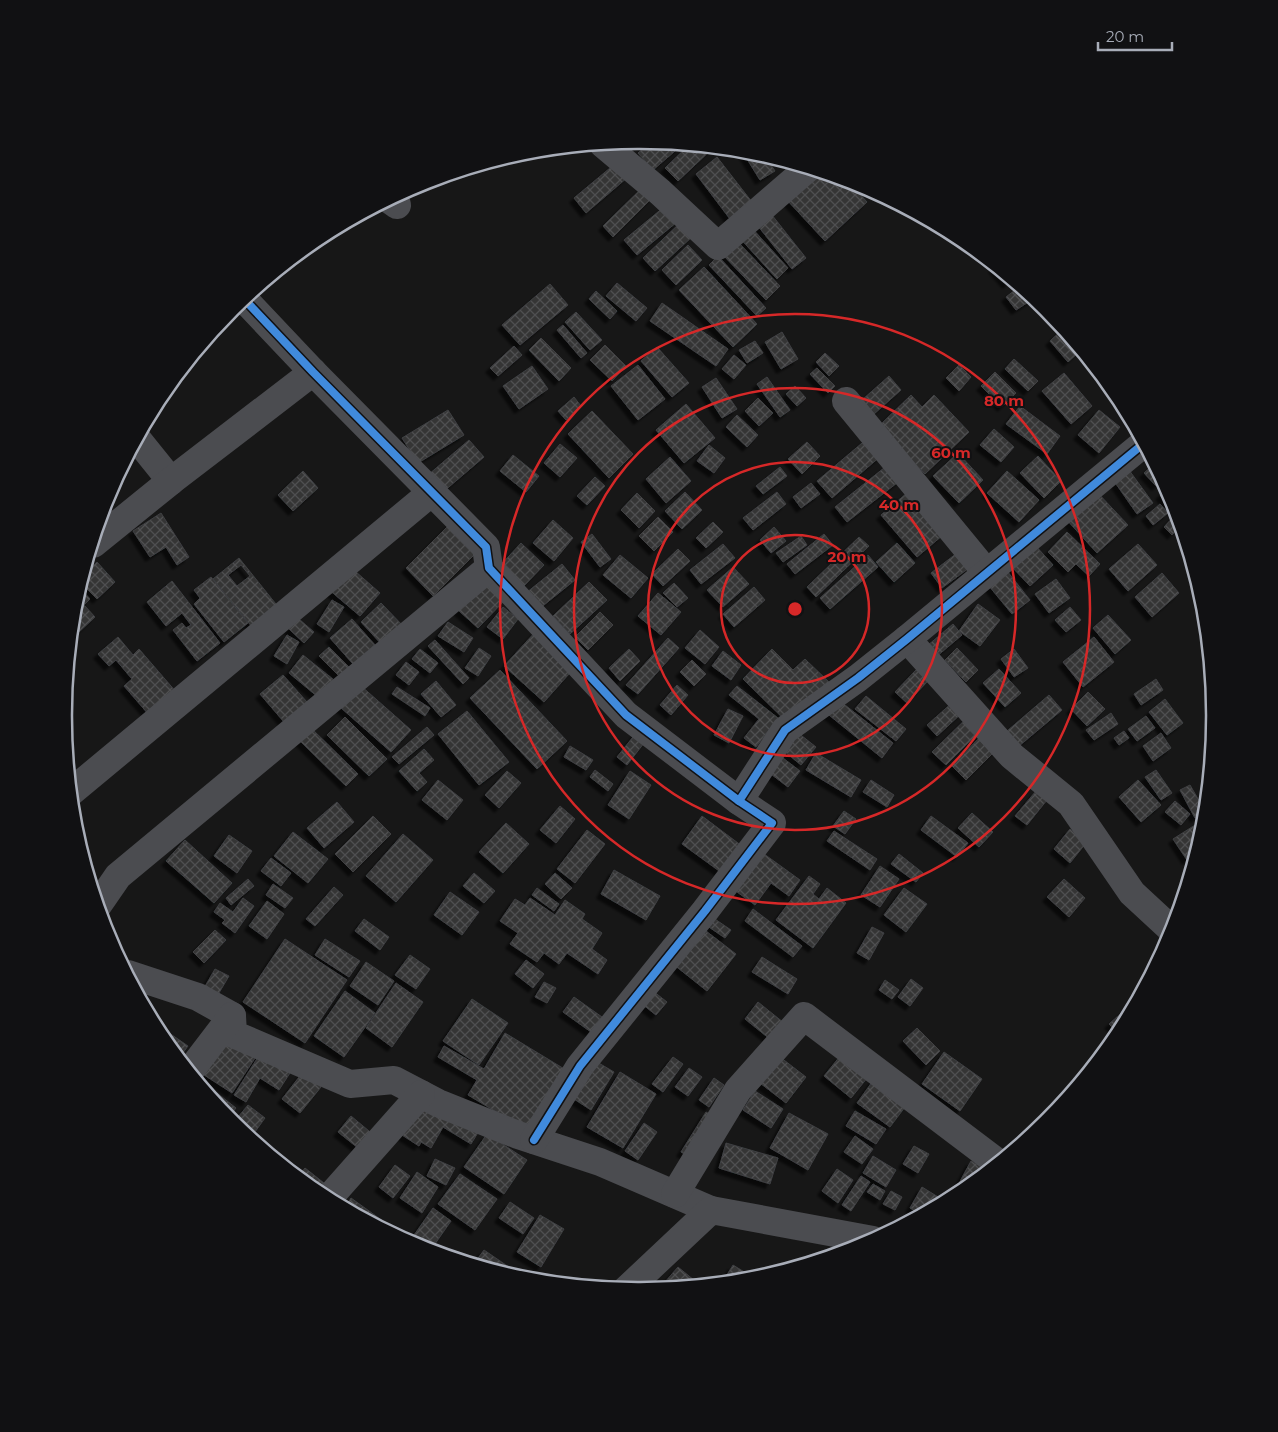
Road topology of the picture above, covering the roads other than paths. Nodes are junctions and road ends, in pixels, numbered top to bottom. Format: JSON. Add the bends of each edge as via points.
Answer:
{"nodes":[{"id":1,"x":611,"y":151,"type":"edge"},
{"id":2,"x":801,"y":174,"type":"edge"},
{"id":3,"x":249,"y":305,"type":"edge"},
{"id":4,"x":313,"y":372,"type":"junction"},
{"id":5,"x":846,"y":401,"type":"dead end"},
{"id":6,"x":142,"y":445,"type":"edge"},
{"id":7,"x":1138,"y":448,"type":"edge"},
{"id":8,"x":171,"y":481,"type":"junction"},
{"id":9,"x":432,"y":492,"type":"junction"},
{"id":10,"x":102,"y":537,"type":"edge"},
{"id":11,"x":489,"y":568,"type":"junction"},
{"id":12,"x":986,"y":573,"type":"junction"},
{"id":13,"x":908,"y":639,"type":"junction"},
{"id":14,"x":77,"y":787,"type":"edge"},
{"id":15,"x":739,"y":801,"type":"junction"},
{"id":16,"x":103,"y":898,"type":"edge"},
{"id":17,"x":1165,"y":924,"type":"edge"},
{"id":18,"x":136,"y":977,"type":"edge"},
{"id":19,"x":232,"y":1016,"type":"junction"},
{"id":20,"x":194,"y":1066,"type":"edge"},
{"id":21,"x":421,"y":1094,"type":"junction"},
{"id":22,"x":534,"y":1140,"type":"junction"},
{"id":23,"x":992,"y":1158,"type":"edge"},
{"id":24,"x":333,"y":1193,"type":"edge"},
{"id":25,"x":675,"y":1194,"type":"junction"},
{"id":26,"x":711,"y":1210,"type":"junction"},
{"id":27,"x":859,"y":1237,"type":"edge"},
{"id":28,"x":635,"y":1282,"type":"edge"}],
"edges":[{"from":1,"to":2,"type":"street","via":[[718,246]]},
{"from":3,"to":4,"type":"street"},
{"from":4,"to":8,"type":"street"},
{"from":4,"to":9,"type":"street"},
{"from":5,"to":12,"type":"street"},
{"from":6,"to":8,"type":"street"},
{"from":7,"to":12,"type":"street"},
{"from":8,"to":10,"type":"street"},
{"from":9,"to":11,"type":"street","via":[[486,547]]},
{"from":9,"to":14,"type":"street"},
{"from":11,"to":15,"type":"street","via":[[626,716]]},
{"from":11,"to":16,"type":"street","via":[[118,876]]},
{"from":12,"to":13,"type":"street"},
{"from":13,"to":15,"type":"street","via":[[785,730]]},
{"from":13,"to":17,"type":"street","via":[[1012,756],[1071,804],[1132,893]]},
{"from":15,"to":22,"type":"street","via":[[772,823],[580,1066]]},
{"from":18,"to":19,"type":"street","via":[[198,997]]},
{"from":19,"to":20,"type":"street"},
{"from":19,"to":21,"type":"street","via":[[233,1034],[350,1084],[394,1080]]},
{"from":21,"to":22,"type":"street"},
{"from":21,"to":24,"type":"street"},
{"from":22,"to":25,"type":"street","via":[[600,1162]]},
{"from":23,"to":25,"type":"street","via":[[804,1016],[738,1090]]},
{"from":25,"to":26,"type":"street"},
{"from":26,"to":27,"type":"street"},
{"from":26,"to":28,"type":"street"}]}
